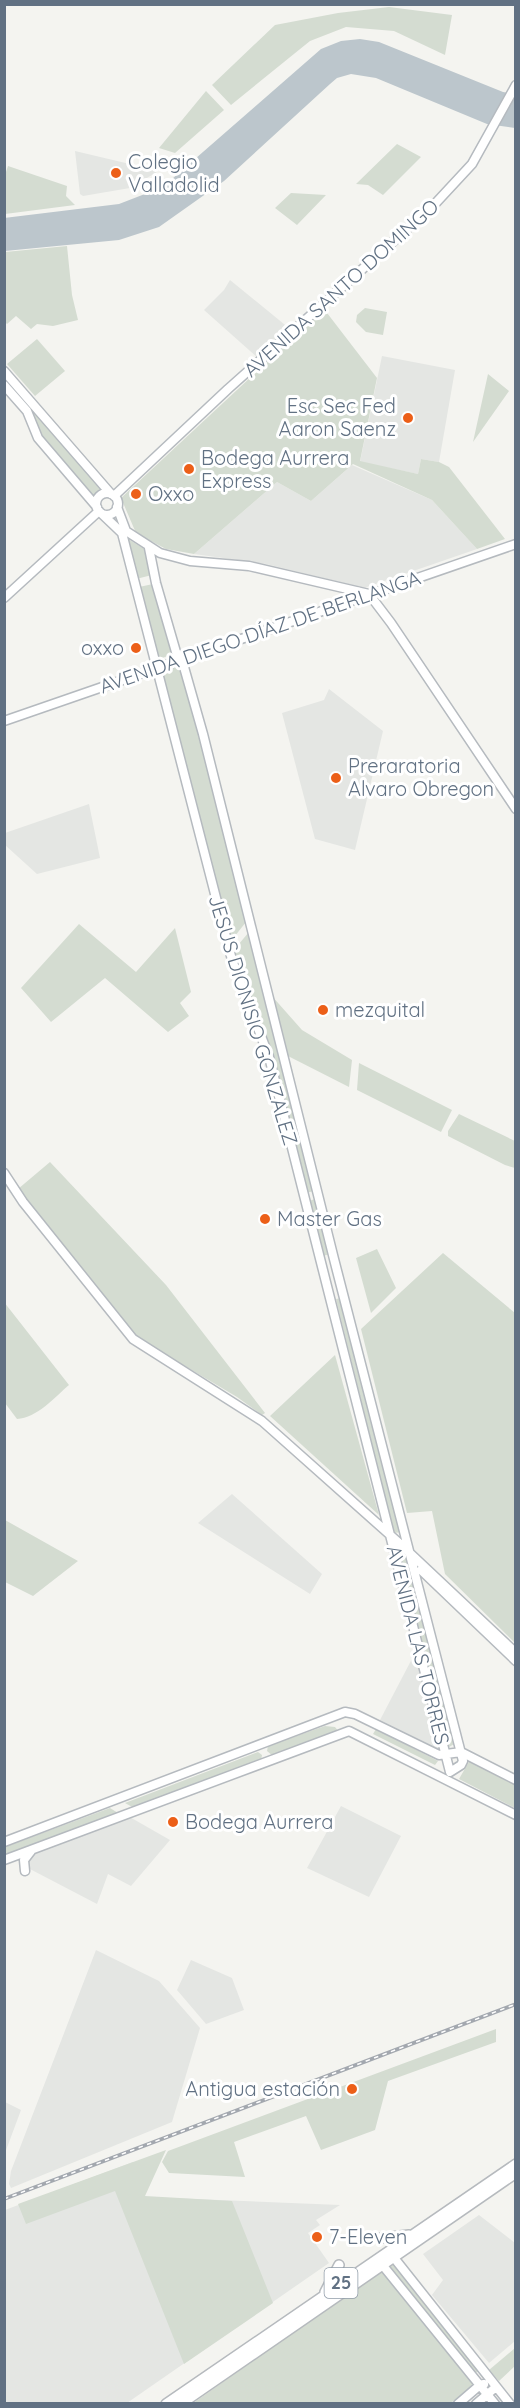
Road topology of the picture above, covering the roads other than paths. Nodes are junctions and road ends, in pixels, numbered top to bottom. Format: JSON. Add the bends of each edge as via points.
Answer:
{"nodes":[{"id":1,"x":516,"y":85,"type":"edge"},
{"id":2,"x":4,"y":371,"type":"edge"},
{"id":3,"x":4,"y":385,"type":"edge"},
{"id":4,"x":112,"y":495,"type":"junction"},
{"id":5,"x":117,"y":507,"type":"junction"},
{"id":6,"x":99,"y":510,"type":"junction"},
{"id":7,"x":124,"y":532,"type":"junction"},
{"id":8,"x":516,"y":544,"type":"edge"},
{"id":9,"x":149,"y":548,"type":"junction"},
{"id":10,"x":369,"y":594,"type":"junction"},
{"id":11,"x":4,"y":598,"type":"edge"},
{"id":12,"x":182,"y":660,"type":"junction"},
{"id":13,"x":157,"y":668,"type":"junction"},
{"id":14,"x":4,"y":721,"type":"edge"},
{"id":15,"x":516,"y":808,"type":"edge"},
{"id":16,"x":4,"y":1173,"type":"edge"},
{"id":17,"x":391,"y":1535,"type":"junction"},
{"id":18,"x":414,"y":1556,"type":"junction"},
{"id":19,"x":516,"y":1653,"type":"edge"},
{"id":20,"x":516,"y":1661,"type":"edge"},
{"id":21,"x":461,"y":1752,"type":"junction"},
{"id":22,"x":446,"y":1755,"type":"junction"},
{"id":23,"x":448,"y":1775,"type":"junction"},
{"id":24,"x":516,"y":1779,"type":"edge"},
{"id":25,"x":516,"y":1815,"type":"edge"},
{"id":26,"x":4,"y":1842,"type":"edge"},
{"id":27,"x":31,"y":1851,"type":"junction"},
{"id":28,"x":4,"y":1860,"type":"edge"},
{"id":29,"x":25,"y":1871,"type":"dead end"},
{"id":30,"x":516,"y":2164,"type":"edge"},
{"id":31,"x":516,"y":2173,"type":"edge"},
{"id":32,"x":411,"y":2235,"type":"junction"},
{"id":33,"x":381,"y":2238,"type":"dead end"},
{"id":34,"x":391,"y":2253,"type":"junction"},
{"id":35,"x":379,"y":2261,"type":"junction"},
{"id":36,"x":339,"y":2265,"type":"dead end"},
{"id":37,"x":324,"y":2295,"type":"junction"},
{"id":38,"x":489,"y":2385,"type":"junction"},
{"id":39,"x":487,"y":2394,"type":"junction"},
{"id":40,"x":166,"y":2403,"type":"edge"},
{"id":41,"x":181,"y":2403,"type":"edge"},
{"id":42,"x":458,"y":2403,"type":"edge"},
{"id":43,"x":476,"y":2403,"type":"edge"},
{"id":44,"x":495,"y":2403,"type":"edge"},
{"id":45,"x":510,"y":2403,"type":"edge"}],
"edges":[{"from":1,"to":4,"type":"street","name":"AVENIDA SANTO DOMINGO","via":[[468,170],[433,206]]},
{"from":2,"to":4,"type":"street"},
{"from":3,"to":6,"type":"street","via":[[27,411],[38,438]]},
{"from":4,"to":5,"type":"street"},
{"from":4,"to":6,"type":"street","via":[[99,498]]},
{"from":5,"to":6,"type":"street","via":[[110,515]]},
{"from":5,"to":7,"type":"street","name":"JESUS DIONISIO GONZALEZ"},
{"from":6,"to":7,"type":"street"},
{"from":6,"to":11,"type":"street"},
{"from":7,"to":9,"type":"street"},
{"from":7,"to":13,"type":"street","name":"JESUS DIONISIO GONZALEZ"},
{"from":8,"to":10,"type":"street","name":"AVENIDA DIEGO DÍAZ DE BERLANGA"},
{"from":9,"to":10,"type":"street","via":[[180,560],[249,566]]},
{"from":9,"to":12,"type":"street","name":"JESUS DIONISIO GONZALEZ","via":[[176,652]]},
{"from":10,"to":12,"type":"street","name":"AVENIDA DIEGO DÍAZ DE BERLANGA"},
{"from":10,"to":15,"type":"street"},
{"from":12,"to":13,"type":"street","name":"AVENIDA DIEGO DÍAZ DE BERLANGA"},
{"from":12,"to":18,"type":"street","name":"JESUS DIONISIO GONZALEZ"},
{"from":13,"to":14,"type":"street","name":"AVENIDA DIEGO DÍAZ DE BERLANGA"},
{"from":13,"to":17,"type":"street","name":"JESUS DIONISIO GONZALEZ","via":[[232,960],[269,1057]]},
{"from":16,"to":17,"type":"street","via":[[133,1339],[262,1421]]},
{"from":17,"to":18,"type":"street"},
{"from":17,"to":22,"type":"street","name":"AVENIDA LAS TORRES"},
{"from":18,"to":19,"type":"street"},
{"from":18,"to":20,"type":"street","via":[[431,1580]]},
{"from":18,"to":21,"type":"street","name":"AVENIDA LAS TORRES"},
{"from":21,"to":22,"type":"street","name":"AVENIDA LAS TORRES"},
{"from":21,"to":23,"type":"street","name":"AVENIDA LAS TORRES","via":[[463,1763]]},
{"from":21,"to":24,"type":"street"},
{"from":22,"to":23,"type":"street","name":"AVENIDA LAS TORRES"},
{"from":22,"to":26,"type":"street","via":[[345,1712]]},
{"from":23,"to":25,"type":"street"},
{"from":23,"to":27,"type":"street","via":[[354,1733],[343,1732]]},
{"from":27,"to":28,"type":"street"},
{"from":27,"to":29,"type":"street","via":[[24,1860]]},
{"from":30,"to":32,"type":"main road","number":"25"},
{"from":31,"to":34,"type":"main road","number":"25"},
{"from":32,"to":33,"type":"main road"},
{"from":32,"to":34,"type":"main road","number":"25"},
{"from":34,"to":35,"type":"main road","number":"25"},
{"from":34,"to":38,"type":"street","via":[[482,2369]]},
{"from":35,"to":37,"type":"main road","number":"25"},
{"from":35,"to":38,"type":"street"},
{"from":35,"to":41,"type":"main road","number":"25"},
{"from":36,"to":37,"type":"main road"},
{"from":37,"to":40,"type":"main road","number":"25"},
{"from":38,"to":39,"type":"street"},
{"from":38,"to":42,"type":"street"},
{"from":38,"to":45,"type":"street"},
{"from":39,"to":43,"type":"street"},
{"from":39,"to":44,"type":"street"}]}
